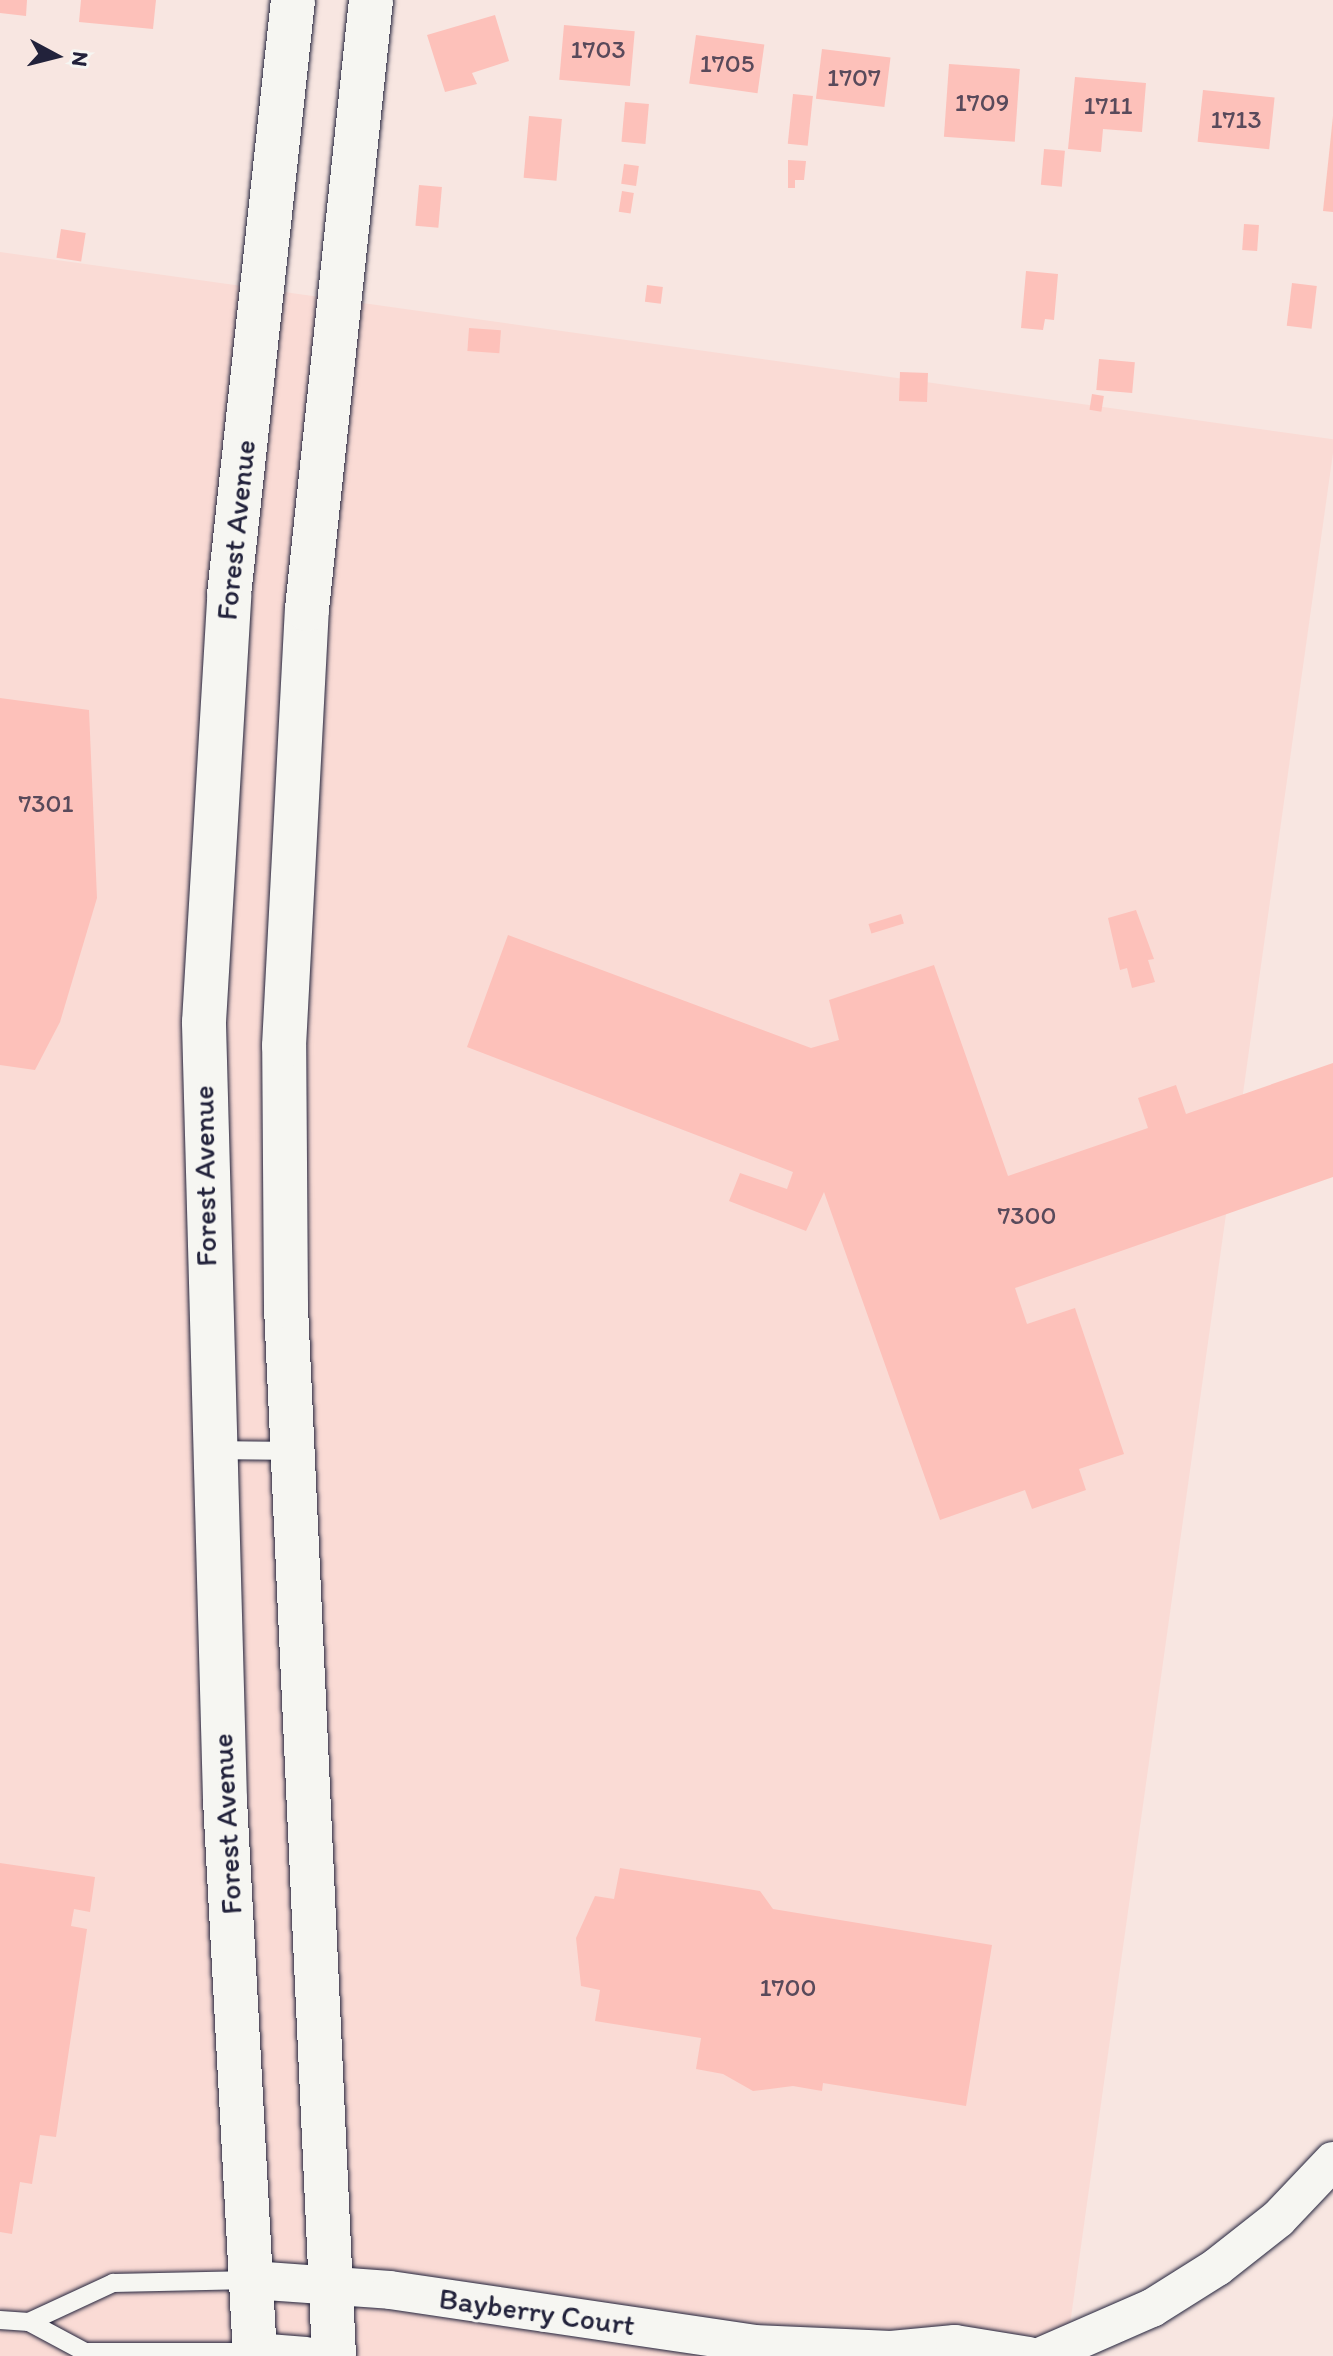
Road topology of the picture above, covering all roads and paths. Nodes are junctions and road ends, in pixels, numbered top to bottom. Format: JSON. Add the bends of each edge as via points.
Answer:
{"nodes":[{"id":1,"x":293,"y":0,"type":"edge"},
{"id":2,"x":371,"y":0,"type":"edge"},
{"id":3,"x":212,"y":1450,"type":"junction"},
{"id":4,"x":292,"y":1451,"type":"junction"},
{"id":5,"x":1333,"y":2161,"type":"edge"},
{"id":6,"x":252,"y":2280,"type":"junction"},
{"id":7,"x":330,"y":2286,"type":"junction"},
{"id":8,"x":0,"y":2320,"type":"edge"},
{"id":9,"x":29,"y":2322,"type":"junction"},
{"id":10,"x":255,"y":2354,"type":"edge"},
{"id":11,"x":306,"y":2356,"type":"edge"},
{"id":12,"x":334,"y":2356,"type":"edge"},
{"id":13,"x":1029,"y":2356,"type":"edge"},
{"id":14,"x":1042,"y":2356,"type":"edge"}],
"edges":[{"from":1,"to":3,"type":"main road","name":"Forest Avenue","via":[[229,595],[211,826],[203,1167]]},
{"from":2,"to":4,"type":"main road","via":[[295,773],[284,1046]]},
{"from":3,"to":4,"type":"lane"},
{"from":3,"to":6,"type":"main road","name":"Forest Avenue"},
{"from":4,"to":7,"type":"main road"},
{"from":5,"to":14,"type":"street","via":[[1278,2219],[1217,2267],[1152,2308]]},
{"from":6,"to":7,"type":"street","name":"Bayberry Court"},
{"from":6,"to":9,"type":"lane","via":[[113,2283]]},
{"from":6,"to":10,"type":"main road","name":"Forest Avenue"},
{"from":7,"to":12,"type":"main road"},
{"from":7,"to":13,"type":"street","name":"Bayberry Court","via":[[754,2344],[891,2350],[955,2344]]},
{"from":8,"to":9,"type":"lane"},
{"from":9,"to":10,"type":"lane","via":[[85,2352]]},
{"from":10,"to":11,"type":"street"}]}
